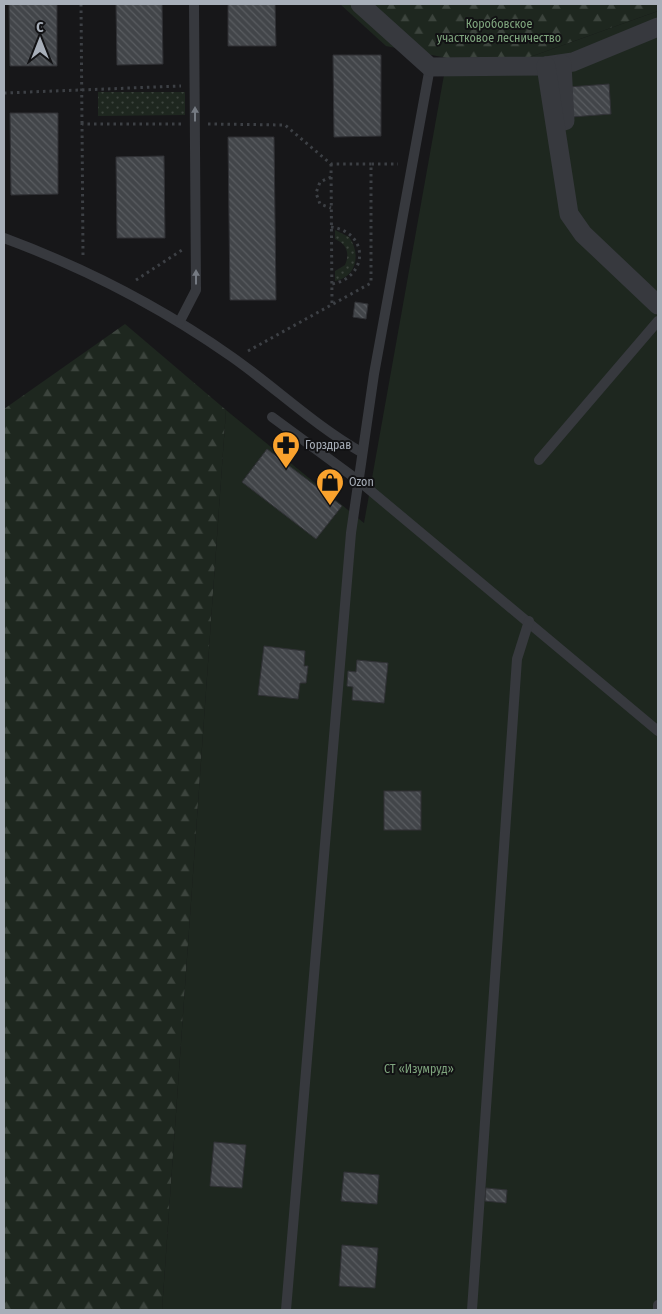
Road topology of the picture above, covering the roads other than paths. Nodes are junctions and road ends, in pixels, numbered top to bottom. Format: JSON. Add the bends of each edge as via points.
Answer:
{"nodes":[{"id":1,"x":194,"y":4,"type":"edge"},
{"id":2,"x":360,"y":4,"type":"edge"},
{"id":3,"x":658,"y":27,"type":"edge"},
{"id":4,"x":554,"y":65,"type":"junction"},
{"id":5,"x":430,"y":67,"type":"junction"},
{"id":6,"x":4,"y":238,"type":"edge"},
{"id":7,"x":658,"y":305,"type":"edge"},
{"id":8,"x":180,"y":321,"type":"junction"},
{"id":9,"x":658,"y":321,"type":"edge"},
{"id":10,"x":272,"y":417,"type":"dead end"},
{"id":11,"x":361,"y":452,"type":"junction"},
{"id":12,"x":539,"y":460,"type":"dead end"},
{"id":13,"x":359,"y":481,"type":"junction"},
{"id":14,"x":529,"y":621,"type":"junction"},
{"id":15,"x":658,"y":731,"type":"edge"},
{"id":16,"x":658,"y":1305,"type":"edge"},
{"id":17,"x":286,"y":1310,"type":"edge"},
{"id":18,"x":472,"y":1310,"type":"edge"},
{"id":19,"x":658,"y":1310,"type":"edge"}],
"edges":[{"from":8,"to":1,"type":"lane","one_way":true,"via":[[195,295]]},
{"from":2,"to":5,"type":"street"},
{"from":3,"to":4,"type":"street","via":[[573,62]]},
{"from":4,"to":5,"type":"street"},
{"from":4,"to":7,"type":"street","via":[[569,214],[583,234]]},
{"from":5,"to":11,"type":"lane"},
{"from":6,"to":8,"type":"lane","via":[[78,268]]},
{"from":8,"to":11,"type":"lane","via":[[235,359],[330,434]]},
{"from":9,"to":12,"type":"lane"},
{"from":10,"to":13,"type":"lane"},
{"from":11,"to":13,"type":"lane"},
{"from":13,"to":14,"type":"lane"},
{"from":13,"to":17,"type":"lane","via":[[350,533]]},
{"from":14,"to":15,"type":"lane"},
{"from":14,"to":18,"type":"lane","via":[[517,659]]},
{"from":16,"to":19,"type":"lane"}]}
